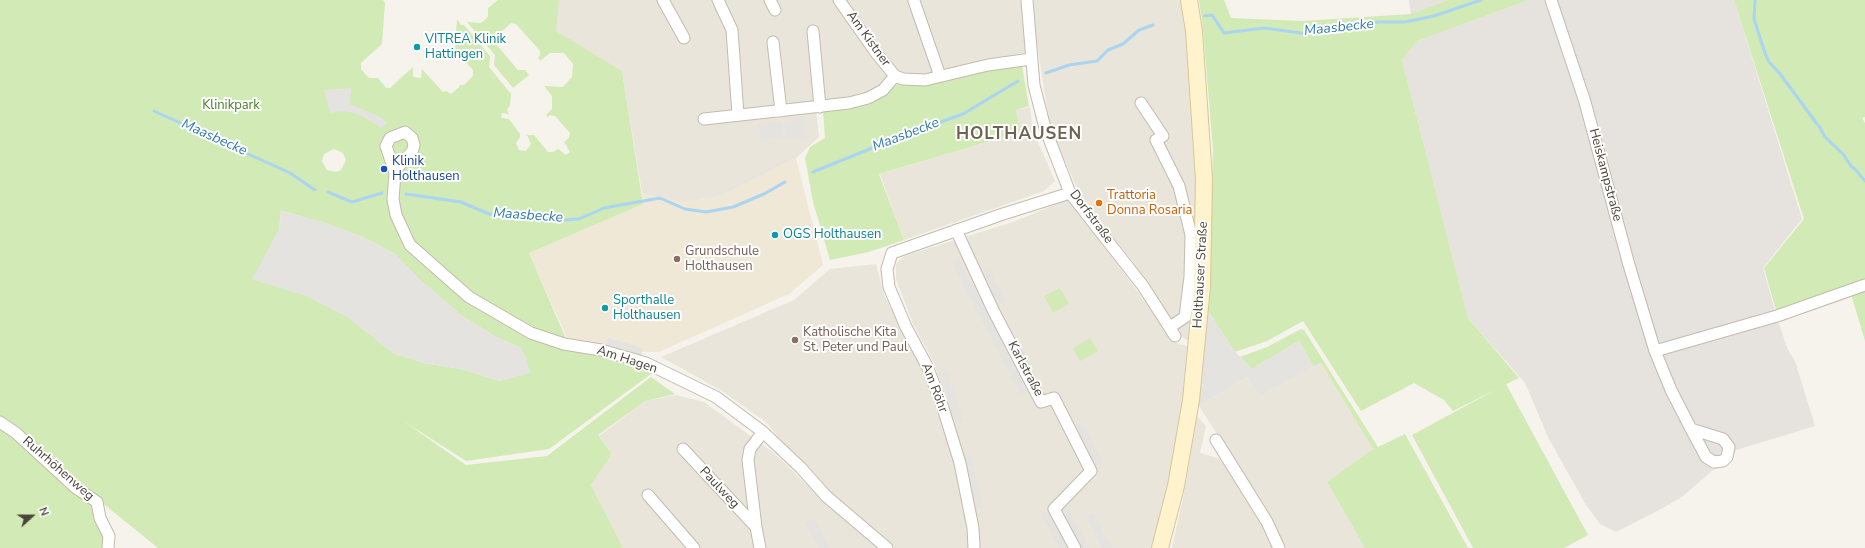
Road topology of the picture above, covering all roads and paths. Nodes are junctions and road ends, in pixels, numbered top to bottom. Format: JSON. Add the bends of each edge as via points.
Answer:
{"nodes":[{"id":1,"x":663,"y":0,"type":"edge"},
{"id":2,"x":718,"y":0,"type":"edge"},
{"id":3,"x":1027,"y":0,"type":"edge"},
{"id":4,"x":1188,"y":0,"type":"edge"},
{"id":5,"x":1551,"y":0,"type":"edge"},
{"id":6,"x":843,"y":1,"type":"edge"},
{"id":7,"x":914,"y":1,"type":"dead end"},
{"id":8,"x":813,"y":31,"type":"dead end"},
{"id":9,"x":684,"y":38,"type":"dead end"},
{"id":10,"x":773,"y":42,"type":"dead end"},
{"id":11,"x":1031,"y":59,"type":"junction"},
{"id":12,"x":895,"y":76,"type":"junction"},
{"id":13,"x":940,"y":76,"type":"junction"},
{"id":14,"x":1141,"y":103,"type":"dead end"},
{"id":15,"x":820,"y":107,"type":"junction"},
{"id":16,"x":781,"y":111,"type":"junction"},
{"id":17,"x":738,"y":115,"type":"junction"},
{"id":18,"x":704,"y":119,"type":"dead end"},
{"id":19,"x":395,"y":173,"type":"dead end"},
{"id":20,"x":1070,"y":193,"type":"junction"},
{"id":21,"x":956,"y":230,"type":"junction"},
{"id":22,"x":1865,"y":285,"type":"edge"},
{"id":23,"x":1655,"y":351,"type":"junction"},
{"id":24,"x":0,"y":422,"type":"edge"},
{"id":25,"x":1691,"y":429,"type":"dead end"},
{"id":26,"x":763,"y":432,"type":"junction"},
{"id":27,"x":1216,"y":440,"type":"dead end"},
{"id":28,"x":682,"y":449,"type":"dead end"},
{"id":29,"x":648,"y":495,"type":"dead end"},
{"id":30,"x":756,"y":527,"type":"junction"},
{"id":31,"x":108,"y":548,"type":"edge"},
{"id":32,"x":694,"y":548,"type":"edge"},
{"id":33,"x":760,"y":548,"type":"edge"},
{"id":34,"x":887,"y":548,"type":"edge"},
{"id":35,"x":974,"y":548,"type":"edge"},
{"id":36,"x":1075,"y":548,"type":"edge"},
{"id":37,"x":1160,"y":548,"type":"edge"},
{"id":38,"x":1279,"y":548,"type":"edge"}],
"edges":[{"from":1,"to":9,"type":"street"},
{"from":2,"to":17,"type":"street","via":[[732,30]]},
{"from":3,"to":11,"type":"street","name":"Dorfstraße"},
{"from":4,"to":37,"type":"street","name":"Holthauser Straße","via":[[1194,31],[1204,179],[1202,287],[1191,400],[1176,486]]},
{"from":5,"to":23,"type":"street","name":"Heiskampstraße","via":[[1585,102]]},
{"from":6,"to":12,"type":"street","name":"Am Kistner","via":[[877,54]]},
{"from":7,"to":13,"type":"street"},
{"from":8,"to":15,"type":"street"},
{"from":10,"to":16,"type":"street"},
{"from":11,"to":13,"type":"street","name":"Am Kistner"},
{"from":11,"to":20,"type":"street","name":"Dorfstraße","via":[[1034,85],[1045,128]]},
{"from":12,"to":13,"type":"street","name":"Am Kistner","via":[[925,80]]},
{"from":12,"to":15,"type":"street","via":[[883,90],[868,98]]},
{"from":14,"to":20,"type":"street","name":"Dorfstraße","via":[[1163,136],[1156,140],[1179,186],[1191,235],[1190,277],[1185,317],[1173,331],[1143,286]]},
{"from":15,"to":16,"type":"street"},
{"from":16,"to":17,"type":"street"},
{"from":17,"to":18,"type":"street"},
{"from":19,"to":26,"type":"street","name":"Am Hagen","via":[[393,199],[396,214],[410,245],[469,297],[531,333],[564,344],[601,350],[646,363],[716,397]]},
{"from":20,"to":21,"type":"street","name":"Am Röhr"},
{"from":21,"to":35,"type":"street","name":"Am Röhr","via":[[892,253],[887,269],[889,287],[906,327],[927,366],[943,408],[960,463],[973,528]]},
{"from":21,"to":36,"type":"street","name":"Karlstraße","via":[[993,310],[1041,402],[1054,398],[1091,470],[1054,509]]},
{"from":22,"to":23,"type":"street","via":[[1777,316]]},
{"from":23,"to":25,"type":"street","name":"Heiskampstraße"},
{"from":24,"to":31,"type":"street","name":"Ruhrhöhenweg","via":[[16,433],[76,488],[97,502],[100,518],[109,536]]},
{"from":26,"to":30,"type":"street","via":[[750,449],[748,460]]},
{"from":26,"to":34,"type":"street","name":"Am Hagen","via":[[826,496]]},
{"from":27,"to":38,"type":"street","via":[[1267,522]]},
{"from":28,"to":30,"type":"street","name":"Paulweg"},
{"from":29,"to":32,"type":"street"},
{"from":30,"to":33,"type":"street"}]}
